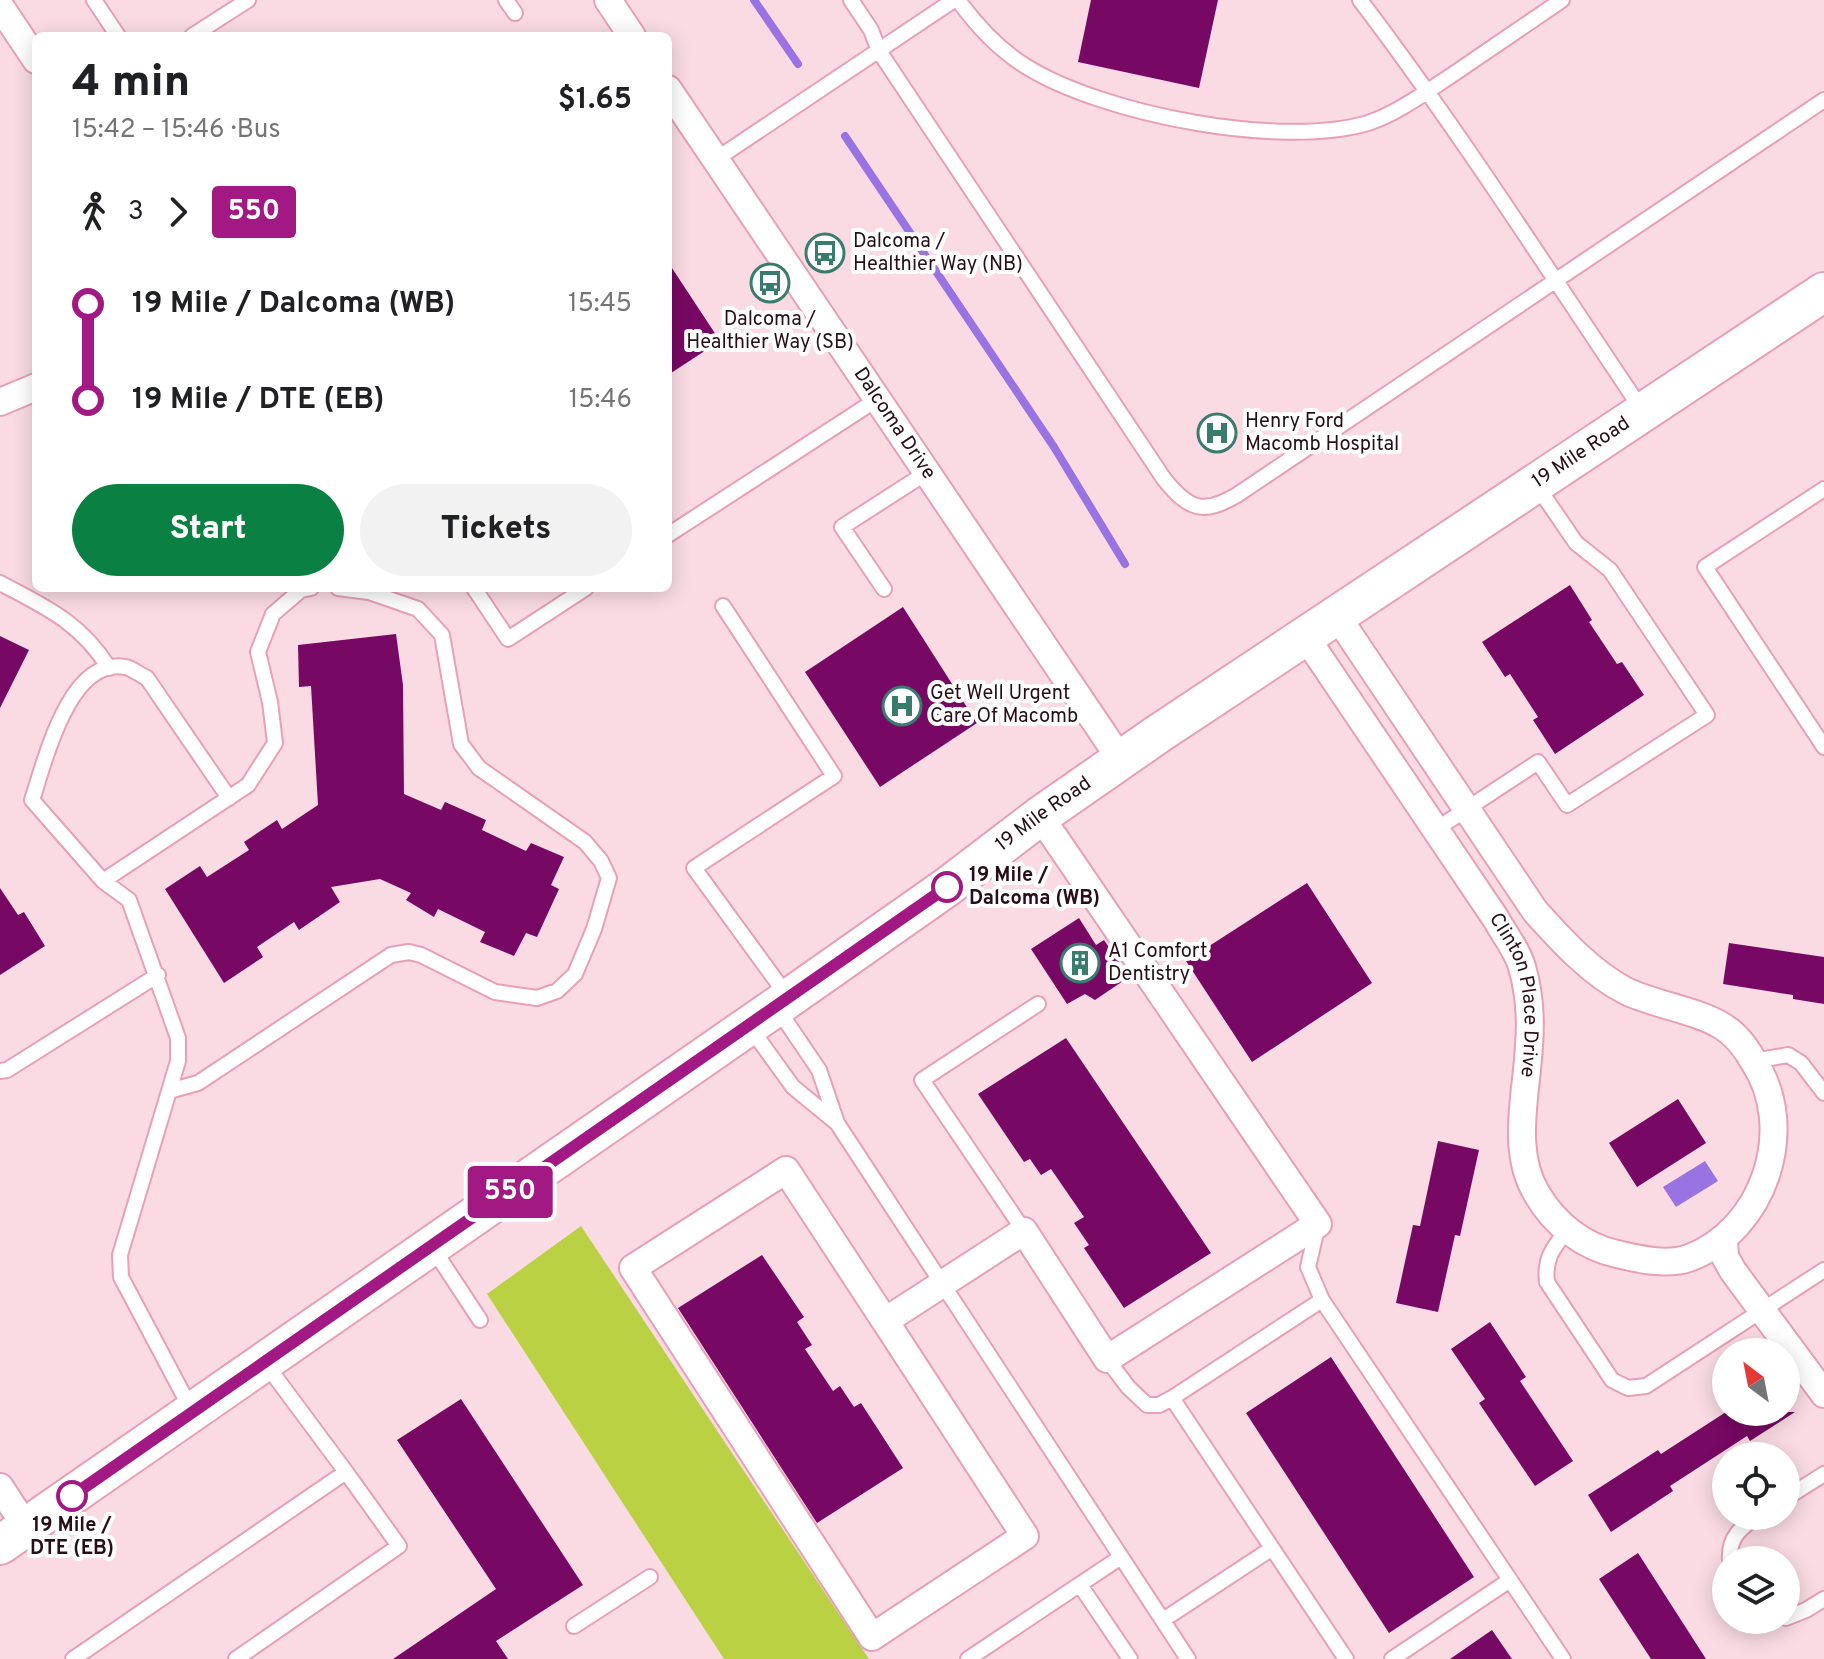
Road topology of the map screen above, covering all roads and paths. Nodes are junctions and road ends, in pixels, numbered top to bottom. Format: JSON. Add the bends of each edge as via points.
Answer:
{"nodes":[{"id":1,"x":94,"y":0,"type":"edge"},
{"id":2,"x":248,"y":0,"type":"edge"},
{"id":3,"x":506,"y":0,"type":"edge"},
{"id":4,"x":608,"y":0,"type":"edge"},
{"id":5,"x":851,"y":0,"type":"edge"},
{"id":6,"x":956,"y":0,"type":"edge"},
{"id":7,"x":1360,"y":0,"type":"edge"},
{"id":8,"x":1562,"y":0,"type":"edge"},
{"id":9,"x":0,"y":6,"type":"edge"},
{"id":10,"x":1544,"y":7,"type":"edge"},
{"id":11,"x":515,"y":13,"type":"dead end"},
{"id":12,"x":115,"y":32,"type":"edge"},
{"id":13,"x":198,"y":32,"type":"edge"},
{"id":14,"x":629,"y":32,"type":"edge"},
{"id":15,"x":879,"y":51,"type":"junction"},
{"id":16,"x":32,"y":54,"type":"edge"},
{"id":17,"x":1428,"y":90,"type":"junction"},
{"id":18,"x":672,"y":95,"type":"edge"},
{"id":19,"x":1824,"y":100,"type":"edge"},
{"id":20,"x":715,"y":160,"type":"junction"},
{"id":21,"x":1556,"y":279,"type":"junction"},
{"id":22,"x":1824,"y":292,"type":"edge"},
{"id":23,"x":32,"y":389,"type":"edge"},
{"id":24,"x":876,"y":400,"type":"junction"},
{"id":25,"x":0,"y":402,"type":"edge"},
{"id":26,"x":1642,"y":411,"type":"junction"},
{"id":27,"x":926,"y":473,"type":"junction"},
{"id":28,"x":1535,"y":482,"type":"junction"},
{"id":29,"x":1824,"y":489,"type":"edge"},
{"id":30,"x":672,"y":532,"type":"edge"},
{"id":31,"x":0,"y":583,"type":"edge"},
{"id":32,"x":884,"y":589,"type":"dead end"},
{"id":33,"x":299,"y":592,"type":"edge"},
{"id":34,"x":369,"y":592,"type":"edge"},
{"id":35,"x":477,"y":592,"type":"edge"},
{"id":36,"x":580,"y":592,"type":"edge"},
{"id":37,"x":723,"y":606,"type":"dead end"},
{"id":38,"x":1321,"y":626,"type":"junction"},
{"id":39,"x":109,"y":668,"type":"junction"},
{"id":40,"x":1824,"y":747,"type":"edge"},
{"id":41,"x":1121,"y":760,"type":"junction"},
{"id":42,"x":229,"y":798,"type":"junction"},
{"id":43,"x":1467,"y":809,"type":"junction"},
{"id":44,"x":1040,"y":816,"type":"junction"},
{"id":45,"x":1435,"y":830,"type":"junction"},
{"id":46,"x":103,"y":881,"type":"junction"},
{"id":47,"x":158,"y":975,"type":"junction"},
{"id":48,"x":1038,"y":1004,"type":"dead end"},
{"id":49,"x":771,"y":1010,"type":"junction"},
{"id":50,"x":1754,"y":1061,"type":"junction"},
{"id":51,"x":0,"y":1071,"type":"edge"},
{"id":52,"x":169,"y":1091,"type":"junction"},
{"id":53,"x":1824,"y":1093,"type":"edge"},
{"id":54,"x":837,"y":1123,"type":"junction"},
{"id":55,"x":1318,"y":1224,"type":"junction"},
{"id":56,"x":1567,"y":1230,"type":"junction"},
{"id":57,"x":1024,"y":1231,"type":"junction"},
{"id":58,"x":1724,"y":1240,"type":"junction"},
{"id":59,"x":432,"y":1247,"type":"junction"},
{"id":60,"x":1824,"y":1270,"type":"edge"},
{"id":61,"x":942,"y":1284,"type":"junction"},
{"id":62,"x":1322,"y":1300,"type":"junction"},
{"id":63,"x":1762,"y":1309,"type":"junction"},
{"id":64,"x":480,"y":1320,"type":"dead end"},
{"id":65,"x":885,"y":1321,"type":"junction"},
{"id":66,"x":1107,"y":1359,"type":"junction"},
{"id":67,"x":265,"y":1363,"type":"junction"},
{"id":68,"x":1824,"y":1394,"type":"edge"},
{"id":69,"x":1172,"y":1398,"type":"junction"},
{"id":70,"x":193,"y":1413,"type":"junction"},
{"id":71,"x":346,"y":1472,"type":"junction"},
{"id":72,"x":1824,"y":1474,"type":"edge"},
{"id":73,"x":0,"y":1487,"type":"edge"},
{"id":74,"x":1800,"y":1489,"type":"edge"},
{"id":75,"x":13,"y":1536,"type":"edge"},
{"id":76,"x":1271,"y":1549,"type":"junction"},
{"id":77,"x":1121,"y":1557,"type":"junction"},
{"id":78,"x":650,"y":1577,"type":"dead end"},
{"id":79,"x":1510,"y":1580,"type":"junction"},
{"id":80,"x":1080,"y":1585,"type":"junction"},
{"id":81,"x":1824,"y":1599,"type":"edge"},
{"id":82,"x":1800,"y":1612,"type":"edge"},
{"id":83,"x":1163,"y":1620,"type":"junction"},
{"id":84,"x":574,"y":1626,"type":"dead end"},
{"id":85,"x":73,"y":1659,"type":"edge"},
{"id":86,"x":236,"y":1659,"type":"edge"},
{"id":87,"x":968,"y":1659,"type":"edge"},
{"id":88,"x":1130,"y":1659,"type":"edge"},
{"id":89,"x":1188,"y":1659,"type":"edge"},
{"id":90,"x":1346,"y":1659,"type":"edge"},
{"id":91,"x":1392,"y":1659,"type":"edge"},
{"id":92,"x":1563,"y":1659,"type":"edge"}],
"edges":[{"from":1,"to":12,"type":"lane"},
{"from":2,"to":13,"type":"lane"},
{"from":3,"to":11,"type":"lane"},
{"from":4,"to":14,"type":"street"},
{"from":5,"to":15,"type":"lane"},
{"from":6,"to":15,"type":"lane"},
{"from":6,"to":17,"type":"lane","via":[[995,44],[1025,67],[1099,100],[1143,111],[1238,128],[1334,131],[1370,122]]},
{"from":7,"to":17,"type":"lane"},
{"from":8,"to":10,"type":"lane"},
{"from":9,"to":16,"type":"street"},
{"from":10,"to":17,"type":"lane"},
{"from":15,"to":20,"type":"lane"},
{"from":15,"to":21,"type":"lane","via":[[1164,479],[1185,502],[1199,508],[1213,508],[1237,495]]},
{"from":17,"to":21,"type":"lane"},
{"from":18,"to":20,"type":"street","name":"Dalcoma Drive"},
{"from":19,"to":21,"type":"lane"},
{"from":20,"to":24,"type":"street","name":"Dalcoma Drive"},
{"from":21,"to":26,"type":"lane"},
{"from":22,"to":26,"type":"street","name":"19 Mile Road"},
{"from":23,"to":25,"type":"street"},
{"from":24,"to":27,"type":"street","name":"Dalcoma Drive"},
{"from":24,"to":30,"type":"lane"},
{"from":26,"to":28,"type":"street","name":"19 Mile Road"},
{"from":27,"to":32,"type":"lane","via":[[842,527]]},
{"from":27,"to":41,"type":"street","name":"Dalcoma Drive"},
{"from":28,"to":38,"type":"street","name":"19 Mile Road"},
{"from":28,"to":43,"type":"lane","via":[[1576,543],[1610,570],[1707,715],[1567,805],[1538,762]]},
{"from":29,"to":40,"type":"lane","via":[[1705,567]]},
{"from":31,"to":39,"type":"lane","via":[[55,610],[96,648]]},
{"from":33,"to":42,"type":"lane","via":[[273,614],[258,652],[275,743],[248,785]]},
{"from":34,"to":52,"type":"lane","via":[[418,609],[442,635],[461,744],[479,768],[585,842],[601,861],[609,878],[594,929],[575,974],[557,991],[537,998],[495,992],[421,955],[391,955],[198,1083]]},
{"from":35,"to":36,"type":"lane","via":[[508,639]]},
{"from":37,"to":49,"type":"lane","via":[[834,776],[694,868]]},
{"from":38,"to":41,"type":"street","name":"19 Mile Road"},
{"from":38,"to":43,"type":"street","name":"Clinton Place Drive"},
{"from":38,"to":45,"type":"street","name":"Clinton Place Drive"},
{"from":39,"to":42,"type":"lane","via":[[125,667],[147,678]]},
{"from":39,"to":46,"type":"lane","via":[[85,680],[62,716],[32,800]]},
{"from":41,"to":44,"type":"street","name":"19 Mile Road"},
{"from":42,"to":46,"type":"lane"},
{"from":43,"to":45,"type":"lane"},
{"from":43,"to":50,"type":"street","name":"Clinton Place Drive","via":[[1535,911],[1601,975],[1626,991],[1722,1026]]},
{"from":44,"to":49,"type":"street","name":"19 Mile Road"},
{"from":44,"to":55,"type":"street"},
{"from":45,"to":56,"type":"street","name":"Clinton Place Drive","via":[[1522,964],[1530,1042],[1521,1134],[1527,1170],[1537,1194]]},
{"from":46,"to":47,"type":"lane","via":[[129,900]]},
{"from":47,"to":51,"type":"lane"},
{"from":47,"to":52,"type":"lane","via":[[178,1038]]},
{"from":48,"to":57,"type":"lane","via":[[922,1080]]},
{"from":49,"to":54,"type":"lane","via":[[819,1070]]},
{"from":49,"to":54,"type":"lane","via":[[793,1087]]},
{"from":49,"to":59,"type":"street","name":"19 Mile Road"},
{"from":50,"to":53,"type":"lane","via":[[1788,1055]]},
{"from":50,"to":58,"type":"street","name":"Clinton Place Drive","via":[[1773,1103],[1769,1166],[1746,1217]]},
{"from":52,"to":70,"type":"lane","via":[[120,1255],[121,1277]]},
{"from":54,"to":61,"type":"lane"},
{"from":55,"to":62,"type":"lane","via":[[1308,1267]]},
{"from":55,"to":66,"type":"street"},
{"from":56,"to":58,"type":"street","name":"Clinton Place Drive","via":[[1603,1251],[1651,1261],[1686,1259]]},
{"from":56,"to":63,"type":"lane","via":[[1550,1252],[1547,1282],[1612,1380],[1628,1388],[1646,1386]]},
{"from":57,"to":61,"type":"street"},
{"from":57,"to":66,"type":"street"},
{"from":58,"to":63,"type":"street","via":[[1725,1257]]},
{"from":59,"to":64,"type":"lane"},
{"from":59,"to":67,"type":"street","name":"19 Mile Road"},
{"from":60,"to":63,"type":"lane"},
{"from":61,"to":65,"type":"street"},
{"from":61,"to":77,"type":"lane"},
{"from":62,"to":69,"type":"lane"},
{"from":62,"to":79,"type":"lane"},
{"from":63,"to":68,"type":"street"},
{"from":65,"to":65,"type":"street","via":[[1025,1536],[872,1637],[633,1268],[786,1170]]},
{"from":66,"to":69,"type":"lane","via":[[1147,1405]]},
{"from":67,"to":70,"type":"street","name":"19 Mile Road"},
{"from":67,"to":71,"type":"lane"},
{"from":69,"to":76,"type":"lane"},
{"from":70,"to":75,"type":"street","name":"19 Mile Road"},
{"from":71,"to":85,"type":"lane"},
{"from":71,"to":86,"type":"lane","via":[[399,1546]]},
{"from":72,"to":74,"type":"lane"},
{"from":73,"to":75,"type":"street"},
{"from":76,"to":83,"type":"lane"},
{"from":76,"to":90,"type":"lane"},
{"from":77,"to":80,"type":"lane"},
{"from":77,"to":83,"type":"lane"},
{"from":78,"to":84,"type":"lane"},
{"from":79,"to":91,"type":"lane"},
{"from":79,"to":92,"type":"lane"},
{"from":80,"to":87,"type":"lane"},
{"from":80,"to":88,"type":"lane"},
{"from":81,"to":82,"type":"lane"},
{"from":83,"to":89,"type":"lane"}]}
